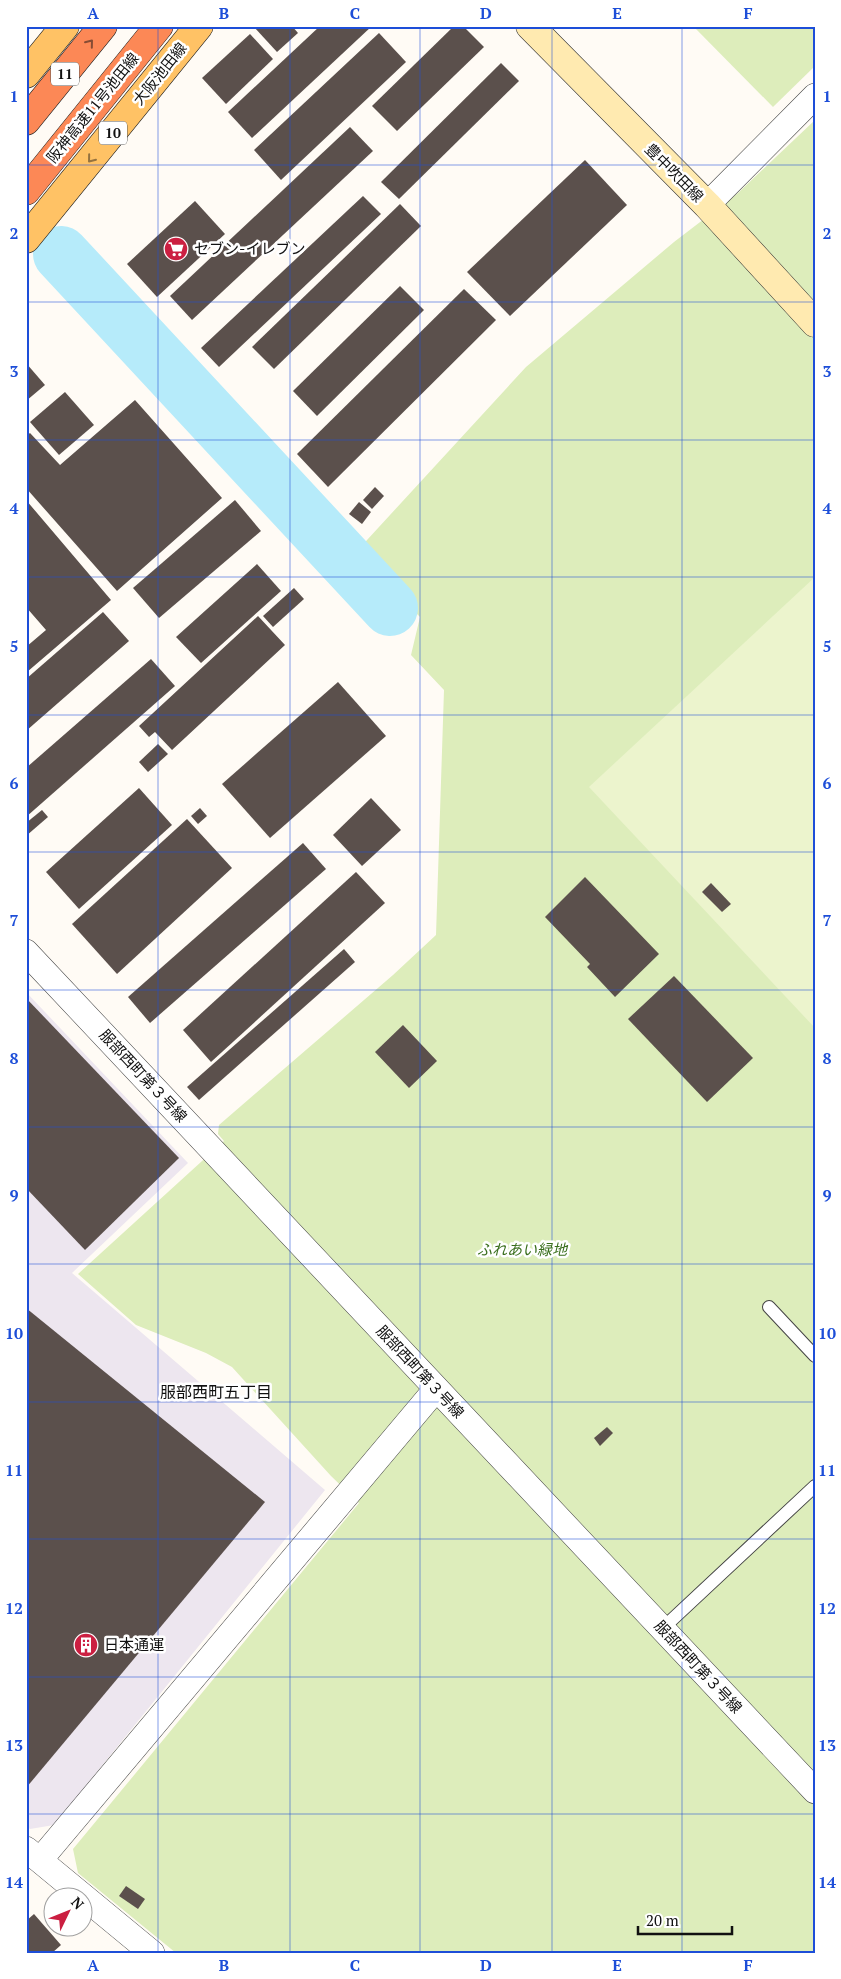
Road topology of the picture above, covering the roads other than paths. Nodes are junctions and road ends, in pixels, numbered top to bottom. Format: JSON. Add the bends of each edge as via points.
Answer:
{"nodes":[{"id":1,"x":65,"y":26,"type":"edge"},
{"id":2,"x":103,"y":26,"type":"edge"},
{"id":3,"x":159,"y":26,"type":"edge"},
{"id":4,"x":199,"y":26,"type":"edge"},
{"id":5,"x":530,"y":26,"type":"edge"},
{"id":6,"x":26,"y":74,"type":"edge"},
{"id":7,"x":815,"y":96,"type":"edge"},
{"id":8,"x":26,"y":121,"type":"edge"},
{"id":9,"x":26,"y":191,"type":"edge"},
{"id":10,"x":707,"y":206,"type":"junction"},
{"id":11,"x":26,"y":239,"type":"edge"},
{"id":12,"x":815,"y":323,"type":"edge"},
{"id":13,"x":26,"y":952,"type":"edge"},
{"id":14,"x":769,"y":1307,"type":"dead end"},
{"id":15,"x":815,"y":1356,"type":"edge"},
{"id":16,"x":436,"y":1389,"type":"junction"},
{"id":17,"x":815,"y":1486,"type":"edge"},
{"id":18,"x":662,"y":1629,"type":"junction"},
{"id":19,"x":815,"y":1791,"type":"edge"},
{"id":20,"x":33,"y":1854,"type":"edge"},
{"id":21,"x":152,"y":1953,"type":"edge"}],
"edges":[{"from":1,"to":6,"type":"main road"},
{"from":8,"to":2,"type":"highway","number":"11","one_way":true},
{"from":3,"to":9,"type":"highway","name":"阪神高速11号池田線"},
{"from":4,"to":11,"type":"main road","name":"大阪池田線","number":"10","one_way":true},
{"from":5,"to":10,"type":"main road","name":"豊中吹田線"},
{"from":7,"to":10,"type":"street"},
{"from":10,"to":12,"type":"main road","name":"豊中吹田線"},
{"from":13,"to":16,"type":"street","name":"服部西町第３号線"},
{"from":14,"to":15,"type":"lane"},
{"from":16,"to":18,"type":"street","name":"服部西町第３号線"},
{"from":16,"to":20,"type":"street"},
{"from":17,"to":18,"type":"lane"},
{"from":18,"to":19,"type":"street","name":"服部西町第３号線"},
{"from":20,"to":21,"type":"street"}]}
